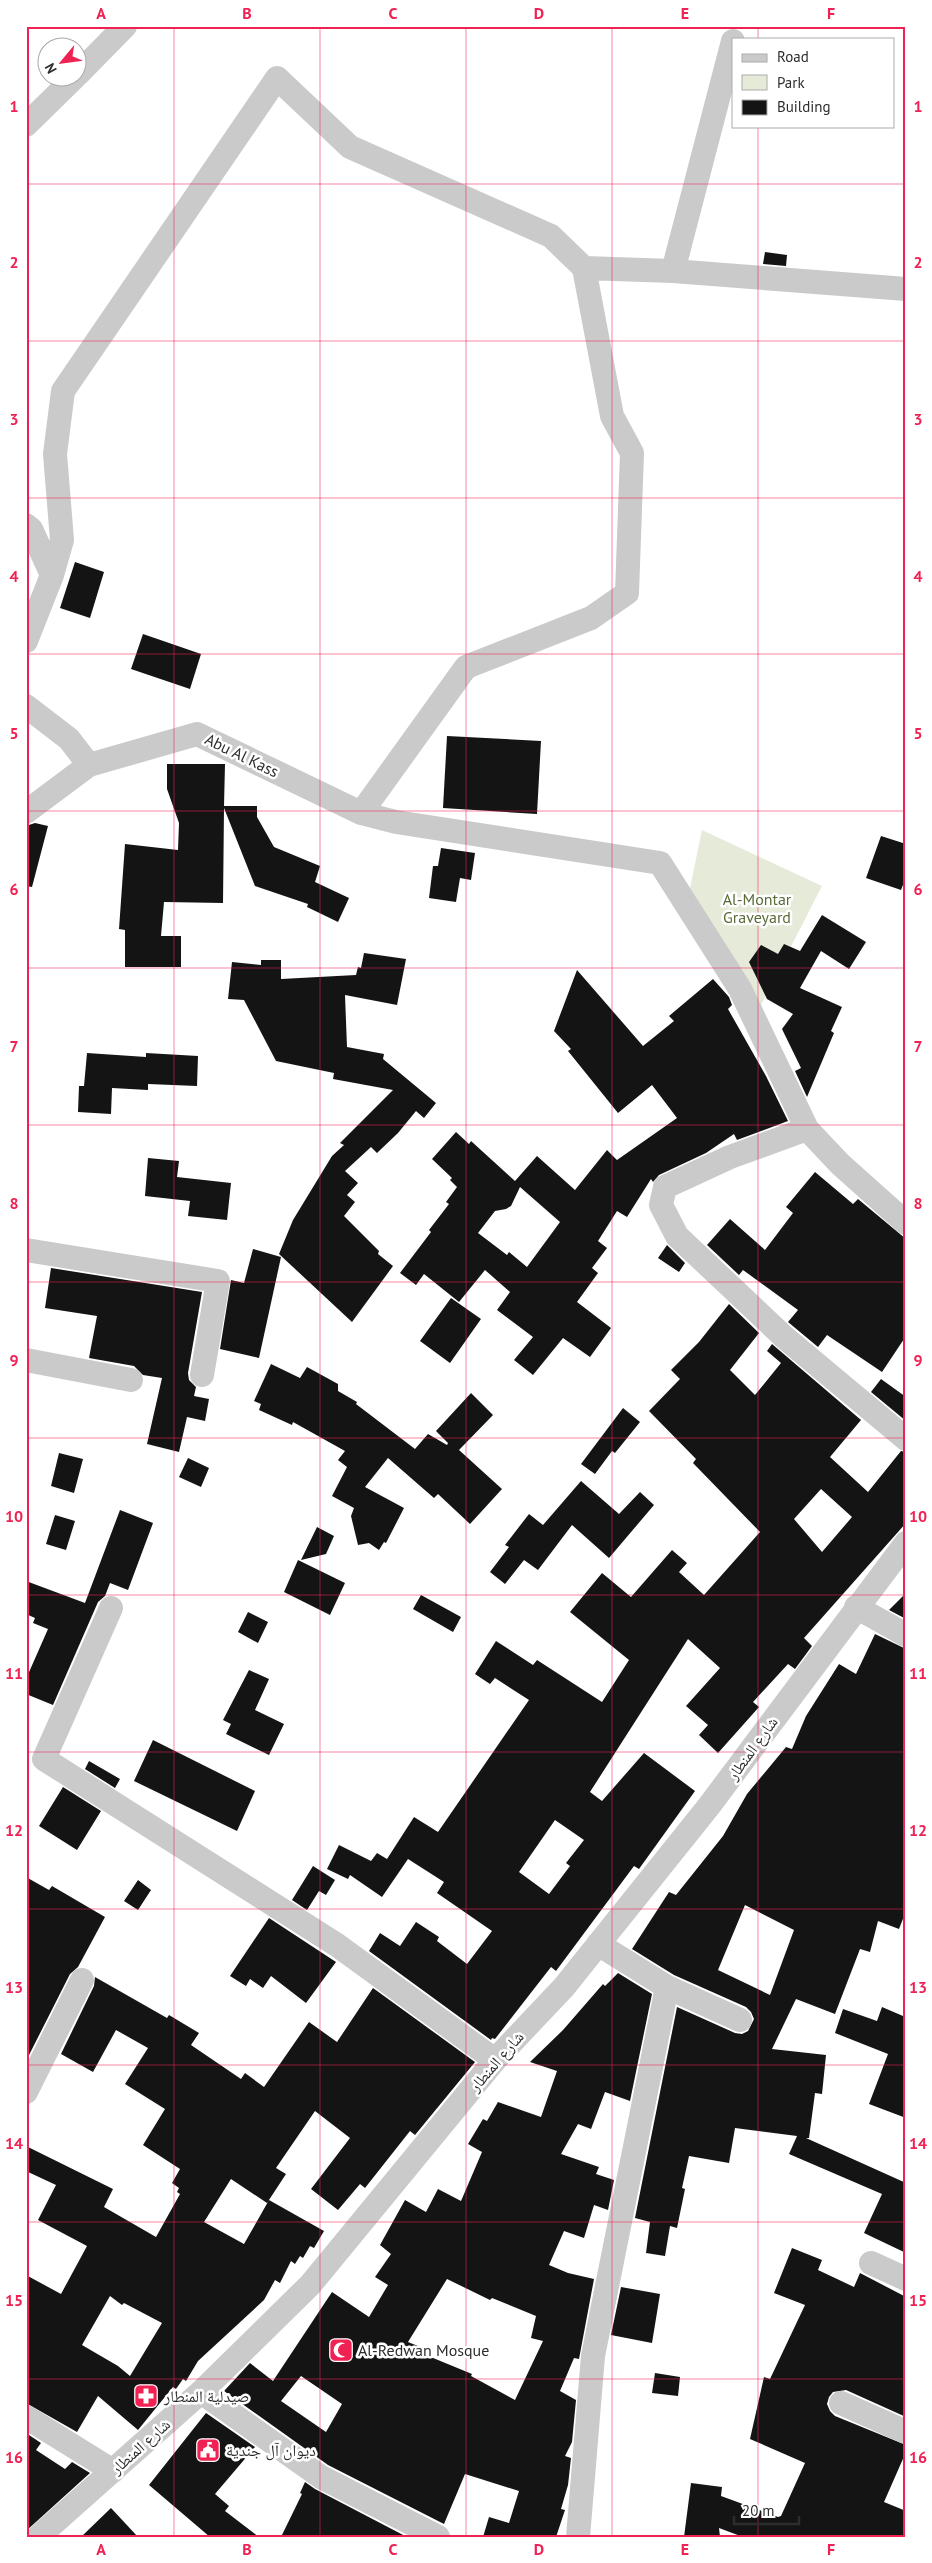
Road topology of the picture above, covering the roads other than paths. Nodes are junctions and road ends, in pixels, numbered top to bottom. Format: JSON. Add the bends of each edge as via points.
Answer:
{"nodes":[{"id":1,"x":125,"y":26,"type":"edge"},
{"id":2,"x":732,"y":48,"type":"edge"},
{"id":3,"x":88,"y":64,"type":"edge"},
{"id":4,"x":64,"y":88,"type":"edge"},
{"id":5,"x":26,"y":125,"type":"edge"},
{"id":6,"x":584,"y":268,"type":"junction"},
{"id":7,"x":673,"y":272,"type":"junction"},
{"id":8,"x":906,"y":289,"type":"edge"},
{"id":9,"x":26,"y":525,"type":"edge"},
{"id":10,"x":52,"y":575,"type":"junction"},
{"id":11,"x":26,"y":641,"type":"edge"},
{"id":12,"x":26,"y":706,"type":"edge"},
{"id":13,"x":89,"y":766,"type":"junction"},
{"id":14,"x":26,"y":812,"type":"edge"},
{"id":15,"x":361,"y":812,"type":"junction"},
{"id":16,"x":807,"y":1129,"type":"junction"},
{"id":17,"x":906,"y":1223,"type":"edge"},
{"id":18,"x":26,"y":1250,"type":"edge"},
{"id":19,"x":26,"y":1360,"type":"edge"},
{"id":20,"x":202,"y":1375,"type":"dead end"},
{"id":21,"x":131,"y":1380,"type":"dead end"},
{"id":22,"x":906,"y":1439,"type":"edge"},
{"id":23,"x":906,"y":1543,"type":"edge"},
{"id":24,"x":856,"y":1607,"type":"junction"},
{"id":25,"x":111,"y":1608,"type":"dead end"},
{"id":26,"x":906,"y":1635,"type":"edge"},
{"id":27,"x":598,"y":1944,"type":"junction"},
{"id":28,"x":82,"y":1980,"type":"dead end"},
{"id":29,"x":667,"y":1987,"type":"junction"},
{"id":30,"x":740,"y":2020,"type":"dead end"},
{"id":31,"x":495,"y":2060,"type":"junction"},
{"id":32,"x":26,"y":2092,"type":"edge"},
{"id":33,"x":871,"y":2263,"type":"dead end"},
{"id":34,"x":906,"y":2278,"type":"edge"},
{"id":35,"x":201,"y":2392,"type":"junction"},
{"id":36,"x":841,"y":2403,"type":"dead end"},
{"id":37,"x":26,"y":2417,"type":"edge"},
{"id":38,"x":906,"y":2432,"type":"edge"},
{"id":39,"x":113,"y":2471,"type":"junction"},
{"id":40,"x":38,"y":2537,"type":"edge"},
{"id":41,"x":438,"y":2537,"type":"edge"},
{"id":42,"x":578,"y":2537,"type":"edge"}],
"edges":[{"from":1,"to":3,"type":"street"},
{"from":2,"to":7,"type":"street"},
{"from":4,"to":5,"type":"street"},
{"from":6,"to":7,"type":"street"},
{"from":6,"to":10,"type":"street","via":[[551,236],[350,146],[277,78],[63,391],[55,454],[62,540]]},
{"from":6,"to":15,"type":"street","via":[[612,416],[632,453],[628,593],[591,618],[466,667]]},
{"from":7,"to":8,"type":"street"},
{"from":9,"to":10,"type":"street"},
{"from":10,"to":11,"type":"street"},
{"from":12,"to":13,"type":"street","via":[[69,739]]},
{"from":13,"to":14,"type":"street","name":"Abu Al Kass"},
{"from":13,"to":15,"type":"street","name":"Abu Al Kass","via":[[197,734]]},
{"from":15,"to":16,"type":"street","name":"Abu Al Kass","via":[[396,822],[660,863],[740,989]]},
{"from":16,"to":17,"type":"street","name":"Abu Al Kass","via":[[840,1164]]},
{"from":16,"to":22,"type":"street","via":[[693,1172],[665,1188],[661,1205],[677,1236],[784,1337]]},
{"from":18,"to":20,"type":"street","via":[[218,1281]]},
{"from":19,"to":21,"type":"street"},
{"from":23,"to":24,"type":"street","name":"شارع المنطار"},
{"from":24,"to":26,"type":"street"},
{"from":24,"to":27,"type":"street","name":"شارع المنطار","via":[[708,1806]]},
{"from":25,"to":31,"type":"street","via":[[44,1759],[336,1946]]},
{"from":27,"to":29,"type":"street"},
{"from":27,"to":31,"type":"street","name":"شارع المنطار","via":[[564,1987]]},
{"from":28,"to":32,"type":"street"},
{"from":29,"to":30,"type":"street"},
{"from":29,"to":42,"type":"street","via":[[593,2356]]},
{"from":31,"to":35,"type":"street","name":"شارع المنطار","via":[[310,2285]]},
{"from":33,"to":34,"type":"street"},
{"from":35,"to":39,"type":"street","name":"شارع المنطار"},
{"from":35,"to":41,"type":"street","via":[[321,2477]]},
{"from":36,"to":38,"type":"street"},
{"from":37,"to":39,"type":"street"},
{"from":39,"to":40,"type":"street","name":"شارع المنطار"}]}
